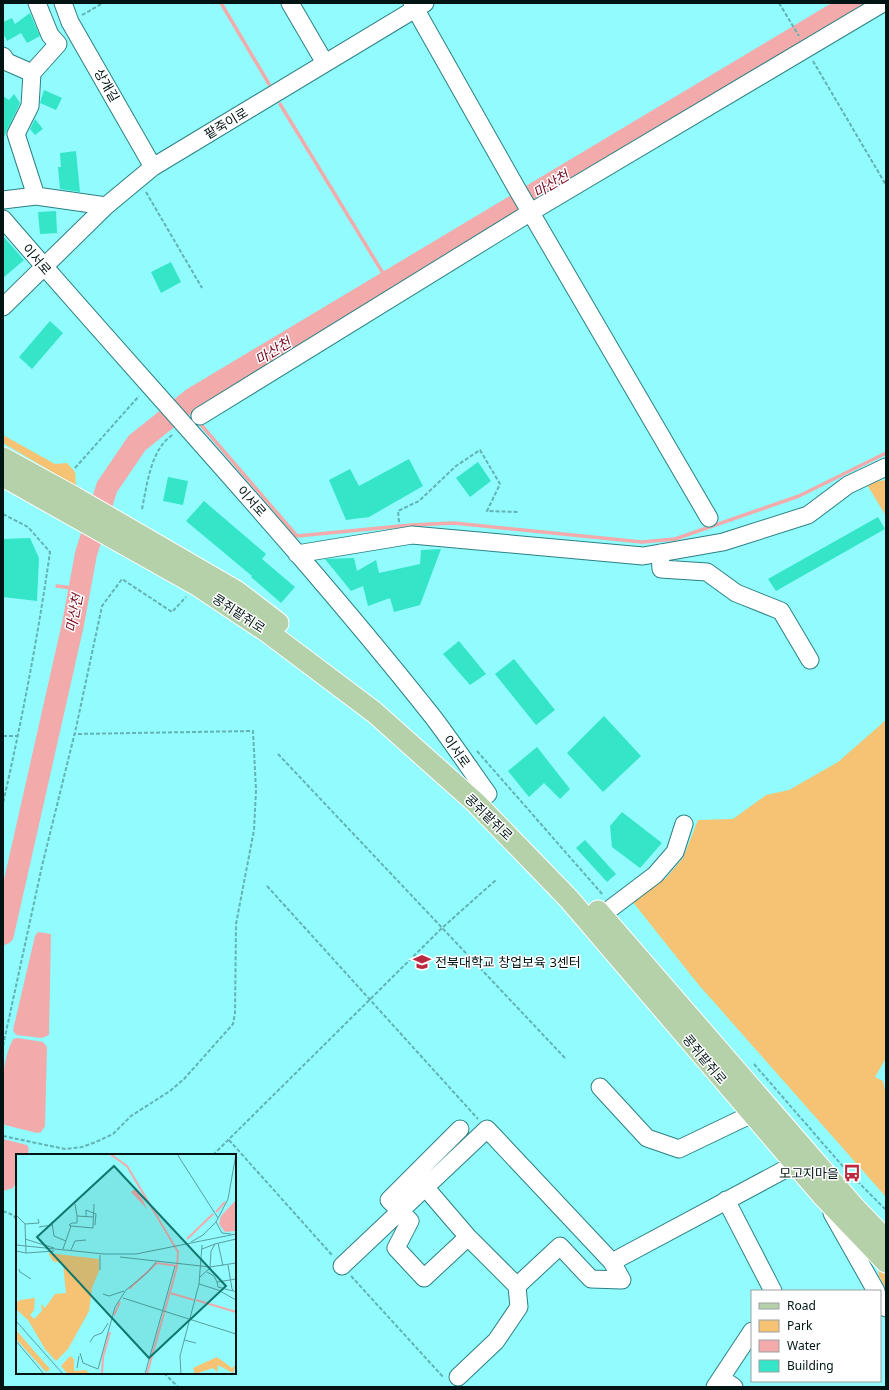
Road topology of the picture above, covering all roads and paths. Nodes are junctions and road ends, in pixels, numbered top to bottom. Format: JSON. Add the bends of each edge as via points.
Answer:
{"nodes":[{"id":1,"x":37,"y":3,"type":"edge"},
{"id":2,"x":64,"y":3,"type":"edge"},
{"id":3,"x":103,"y":3,"type":"edge"},
{"id":4,"x":290,"y":3,"type":"edge"},
{"id":5,"x":779,"y":3,"type":"edge"},
{"id":6,"x":883,"y":3,"type":"edge"},
{"id":7,"x":418,"y":5,"type":"edge"},
{"id":8,"x":70,"y":22,"type":"junction"},
{"id":9,"x":804,"y":46,"type":"junction"},
{"id":10,"x":3,"y":56,"type":"edge"},
{"id":11,"x":325,"y":64,"type":"junction"},
{"id":12,"x":32,"y":73,"type":"junction"},
{"id":13,"x":153,"y":166,"type":"junction"},
{"id":14,"x":138,"y":179,"type":"junction"},
{"id":15,"x":886,"y":185,"type":"edge"},
{"id":16,"x":36,"y":196,"type":"junction"},
{"id":17,"x":3,"y":200,"type":"edge"},
{"id":18,"x":106,"y":206,"type":"junction"},
{"id":19,"x":529,"y":209,"type":"junction"},
{"id":20,"x":3,"y":219,"type":"edge"},
{"id":21,"x":45,"y":267,"type":"junction"},
{"id":22,"x":202,"y":288,"type":"dead end"},
{"id":23,"x":3,"y":307,"type":"edge"},
{"id":24,"x":148,"y":386,"type":"junction"},
{"id":25,"x":200,"y":416,"type":"dead end"},
{"id":26,"x":183,"y":424,"type":"junction"},
{"id":27,"x":3,"y":458,"type":"edge"},
{"id":28,"x":75,"y":468,"type":"dead end"},
{"id":29,"x":886,"y":468,"type":"edge"},
{"id":30,"x":3,"y":476,"type":"edge"},
{"id":31,"x":71,"y":504,"type":"junction"},
{"id":32,"x":142,"y":509,"type":"dead end"},
{"id":33,"x":518,"y":512,"type":"dead end"},
{"id":34,"x":3,"y":514,"type":"edge"},
{"id":35,"x":398,"y":518,"type":"dead end"},
{"id":36,"x":709,"y":518,"type":"dead end"},
{"id":37,"x":122,"y":534,"type":"junction"},
{"id":38,"x":660,"y":553,"type":"junction"},
{"id":39,"x":297,"y":554,"type":"junction"},
{"id":40,"x":197,"y":585,"type":"junction"},
{"id":41,"x":810,"y":660,"type":"dead end"},
{"id":42,"x":75,"y":734,"type":"junction"},
{"id":43,"x":3,"y":736,"type":"edge"},
{"id":44,"x":18,"y":736,"type":"junction"},
{"id":45,"x":475,"y":749,"type":"dead end"},
{"id":46,"x":278,"y":754,"type":"dead end"},
{"id":47,"x":488,"y":794,"type":"junction"},
{"id":48,"x":3,"y":803,"type":"edge"},
{"id":49,"x":684,"y":824,"type":"dead end"},
{"id":50,"x":497,"y":879,"type":"dead end"},
{"id":51,"x":267,"y":886,"type":"dead end"},
{"id":52,"x":608,"y":911,"type":"junction"},
{"id":53,"x":442,"y":928,"type":"junction"},
{"id":54,"x":371,"y":1000,"type":"junction"},
{"id":55,"x":3,"y":1046,"type":"edge"},
{"id":56,"x":565,"y":1058,"type":"dead end"},
{"id":57,"x":753,"y":1063,"type":"dead end"},
{"id":58,"x":600,"y":1087,"type":"dead end"},
{"id":59,"x":752,"y":1114,"type":"junction"},
{"id":60,"x":460,"y":1129,"type":"dead end"},
{"id":61,"x":487,"y":1129,"type":"junction"},
{"id":62,"x":3,"y":1136,"type":"edge"},
{"id":63,"x":214,"y":1154,"type":"edge"},
{"id":64,"x":795,"y":1164,"type":"junction"},
{"id":65,"x":425,"y":1187,"type":"junction"},
{"id":66,"x":822,"y":1195,"type":"junction"},
{"id":67,"x":726,"y":1200,"type":"junction"},
{"id":68,"x":856,"y":1209,"type":"junction"},
{"id":69,"x":401,"y":1210,"type":"junction"},
{"id":70,"x":886,"y":1210,"type":"edge"},
{"id":71,"x":3,"y":1211,"type":"edge"},
{"id":72,"x":16,"y":1219,"type":"edge"},
{"id":73,"x":886,"y":1230,"type":"edge"},
{"id":74,"x":468,"y":1237,"type":"junction"},
{"id":75,"x":886,"y":1240,"type":"edge"},
{"id":76,"x":612,"y":1262,"type":"junction"},
{"id":77,"x":886,"y":1262,"type":"edge"},
{"id":78,"x":342,"y":1266,"type":"dead end"},
{"id":79,"x":517,"y":1286,"type":"junction"},
{"id":80,"x":772,"y":1290,"type":"edge"},
{"id":81,"x":875,"y":1290,"type":"edge"},
{"id":82,"x":751,"y":1333,"type":"edge"},
{"id":83,"x":165,"y":1374,"type":"edge"},
{"id":84,"x":458,"y":1377,"type":"dead end"},
{"id":85,"x":723,"y":1384,"type":"edge"},
{"id":86,"x":178,"y":1387,"type":"edge"}],
"edges":[{"from":1,"to":12,"type":"street","via":[[50,35],[58,44]]},
{"from":2,"to":8,"type":"street","name":"상개길"},
{"from":3,"to":8,"type":"path"},
{"from":4,"to":11,"type":"street"},
{"from":5,"to":9,"type":"path"},
{"from":6,"to":9,"type":"street"},
{"from":7,"to":11,"type":"street","name":"팥죽이로"},
{"from":7,"to":19,"type":"street"},
{"from":8,"to":13,"type":"street","name":"상개길"},
{"from":9,"to":15,"type":"path"},
{"from":9,"to":19,"type":"street"},
{"from":10,"to":12,"type":"street","via":[[7,62]]},
{"from":11,"to":13,"type":"street","name":"팥죽이로"},
{"from":12,"to":16,"type":"street","via":[[30,106],[16,134]]},
{"from":13,"to":14,"type":"street","name":"팥죽이로"},
{"from":14,"to":18,"type":"street","name":"팥죽이로"},
{"from":14,"to":22,"type":"path"},
{"from":16,"to":17,"type":"street"},
{"from":16,"to":18,"type":"street"},
{"from":18,"to":21,"type":"street","name":"팥죽이로"},
{"from":19,"to":25,"type":"street"},
{"from":19,"to":36,"type":"street"},
{"from":20,"to":21,"type":"street","name":"이서로"},
{"from":21,"to":23,"type":"street","name":"팥죽이로"},
{"from":21,"to":24,"type":"street","name":"이서로"},
{"from":24,"to":26,"type":"street","name":"이서로"},
{"from":24,"to":28,"type":"path"},
{"from":26,"to":32,"type":"path","via":[[169,437],[151,464]]},
{"from":26,"to":39,"type":"street","name":"이서로"},
{"from":27,"to":31,"type":"main road","name":"콩쥐팥쥐로"},
{"from":29,"to":38,"type":"street","via":[[848,485],[808,515],[723,542]]},
{"from":30,"to":31,"type":"main road","name":"콩쥐팥쥐로"},
{"from":31,"to":37,"type":"main road","name":"콩쥐팥쥐로"},
{"from":33,"to":35,"type":"path","via":[[487,511],[500,484],[480,450],[456,466],[420,501],[398,511]]},
{"from":34,"to":44,"type":"path","via":[[28,527],[50,552]]},
{"from":37,"to":40,"type":"main road","name":"콩쥐팥쥐로"},
{"from":37,"to":47,"type":"main road","name":"콩쥐팥쥐로","via":[[236,591],[340,669]]},
{"from":38,"to":39,"type":"street","via":[[643,556],[412,534]]},
{"from":38,"to":41,"type":"street","via":[[661,569],[707,572],[736,593],[781,611]]},
{"from":39,"to":47,"type":"street","name":"이서로","via":[[434,718]]},
{"from":40,"to":42,"type":"path","via":[[172,612],[122,579],[102,606]]},
{"from":40,"to":59,"type":"main road","name":"콩쥐팥쥐로","via":[[269,633],[374,712],[476,803],[569,899]]},
{"from":42,"to":55,"type":"path","via":[[42,866]]},
{"from":42,"to":62,"type":"path","via":[[252,731],[256,790],[254,830],[236,924],[233,1024],[184,1079],[131,1116],[113,1134],[82,1147],[65,1149]]},
{"from":43,"to":44,"type":"path"},
{"from":44,"to":48,"type":"path"},
{"from":45,"to":52,"type":"path"},
{"from":46,"to":53,"type":"path"},
{"from":47,"to":52,"type":"main road","name":"콩쥐팥쥐로"},
{"from":49,"to":52,"type":"street","via":[[675,852],[655,875]]},
{"from":50,"to":53,"type":"path"},
{"from":51,"to":54,"type":"path"},
{"from":52,"to":68,"type":"main road","name":"콩쥐팥쥐로"},
{"from":53,"to":54,"type":"path"},
{"from":53,"to":56,"type":"path"},
{"from":54,"to":61,"type":"path"},
{"from":54,"to":63,"type":"path"},
{"from":57,"to":70,"type":"path","via":[[846,1170]]},
{"from":58,"to":59,"type":"street","via":[[647,1138],[679,1149]]},
{"from":59,"to":64,"type":"main road","name":"콩쥐팥쥐로"},
{"from":60,"to":69,"type":"street","via":[[389,1200]]},
{"from":61,"to":65,"type":"street"},
{"from":61,"to":76,"type":"street"},
{"from":64,"to":66,"type":"main road","name":"콩쥐팥쥐로"},
{"from":64,"to":67,"type":"street"},
{"from":65,"to":69,"type":"street"},
{"from":65,"to":74,"type":"street"},
{"from":66,"to":77,"type":"main road","name":"콩쥐팥쥐로"},
{"from":66,"to":81,"type":"street"},
{"from":67,"to":76,"type":"street"},
{"from":67,"to":80,"type":"street"},
{"from":68,"to":73,"type":"main road"},
{"from":68,"to":75,"type":"main road","name":"콩쥐팥쥐로"},
{"from":69,"to":74,"type":"street","via":[[410,1221],[396,1248],[424,1278]]},
{"from":69,"to":78,"type":"street"},
{"from":71,"to":72,"type":"path"},
{"from":74,"to":79,"type":"street"},
{"from":76,"to":79,"type":"street","via":[[622,1280],[591,1279],[560,1246]]},
{"from":79,"to":84,"type":"street","via":[[519,1307],[496,1341]]},
{"from":82,"to":85,"type":"street"},
{"from":83,"to":86,"type":"path"}]}
